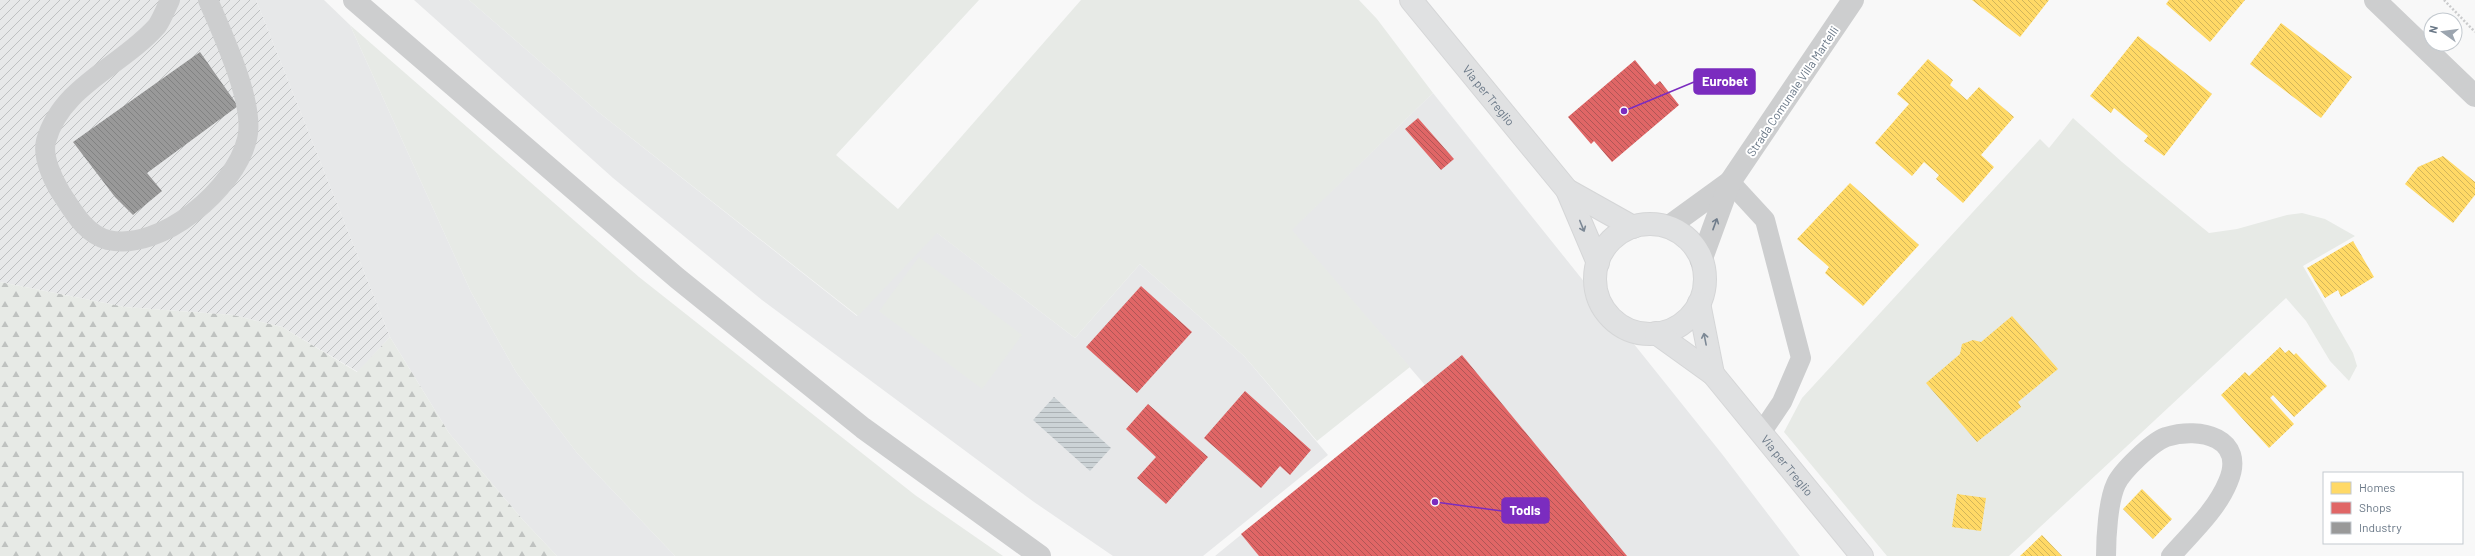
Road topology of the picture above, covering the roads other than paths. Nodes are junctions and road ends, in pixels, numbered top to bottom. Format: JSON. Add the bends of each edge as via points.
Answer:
{"nodes":[{"id":1,"x":170,"y":0,"type":"edge"},
{"id":2,"x":208,"y":0,"type":"edge"},
{"id":3,"x":354,"y":0,"type":"edge"},
{"id":4,"x":1411,"y":0,"type":"edge"},
{"id":5,"x":1853,"y":0,"type":"edge"},
{"id":6,"x":2375,"y":0,"type":"edge"},
{"id":7,"x":2475,"y":96,"type":"edge"},
{"id":8,"x":1730,"y":182,"type":"junction"},
{"id":9,"x":1568,"y":190,"type":"junction"},
{"id":10,"x":1633,"y":227,"type":"junction"},
{"id":11,"x":1668,"y":227,"type":"junction"},
{"id":12,"x":1701,"y":261,"type":"junction"},
{"id":13,"x":1598,"y":263,"type":"junction"},
{"id":14,"x":1699,"y":303,"type":"junction"},
{"id":15,"x":1656,"y":333,"type":"junction"},
{"id":16,"x":1713,"y":374,"type":"junction"},
{"id":17,"x":1761,"y":433,"type":"junction"},
{"id":18,"x":1040,"y":556,"type":"edge"},
{"id":19,"x":1862,"y":556,"type":"edge"},
{"id":20,"x":2106,"y":556,"type":"edge"},
{"id":21,"x":2171,"y":556,"type":"edge"}],
"edges":[{"from":1,"to":2,"type":"lane","via":[[157,25],[117,62],[75,94],[58,112],[46,142],[50,176],[87,229],[108,240],[136,241],[179,224],[217,192],[239,160],[245,146],[248,138],[246,107],[232,60]]},
{"from":3,"to":18,"type":"street","via":[[677,278],[863,428]]},
{"from":4,"to":9,"type":"main road","name":"Via per Treglio"},
{"from":5,"to":8,"type":"street","name":"Strada Comunale Villa Martelli"},
{"from":6,"to":7,"type":"street"},
{"from":8,"to":11,"type":"street","name":"Strada Comunale Villa Martelli"},
{"from":12,"to":8,"type":"street","name":"Strada Comunale Villa Martelli","one_way":true},
{"from":8,"to":17,"type":"lane","via":[[1766,220],[1801,358],[1782,402]]},
{"from":9,"to":10,"type":"main road","name":"Via per Treglio"},
{"from":9,"to":13,"type":"main road","name":"Via per Treglio","one_way":true},
{"from":10,"to":11,"type":"main road","via":[[1652,224]]},
{"from":10,"to":13,"type":"main road","via":[[1609,243]]},
{"from":11,"to":12,"type":"main road","via":[[1688,240]]},
{"from":12,"to":14,"type":"main road","via":[[1704,279]]},
{"from":13,"to":15,"type":"main road","via":[[1595,286],[1608,314],[1626,328],[1641,333]]},
{"from":14,"to":15,"type":"main road","via":[[1689,318],[1679,325]]},
{"from":16,"to":14,"type":"main road","name":"Via per Treglio","one_way":true},
{"from":15,"to":16,"type":"main road","name":"Via per Treglio"},
{"from":16,"to":17,"type":"main road","name":"Via per Treglio"},
{"from":17,"to":19,"type":"main road","name":"Via per Treglio"},
{"from":20,"to":21,"type":"lane","via":[[2106,530],[2116,484],[2130,467],[2165,437],[2205,433],[2226,443],[2233,456],[2229,481],[2216,506]]}]}
